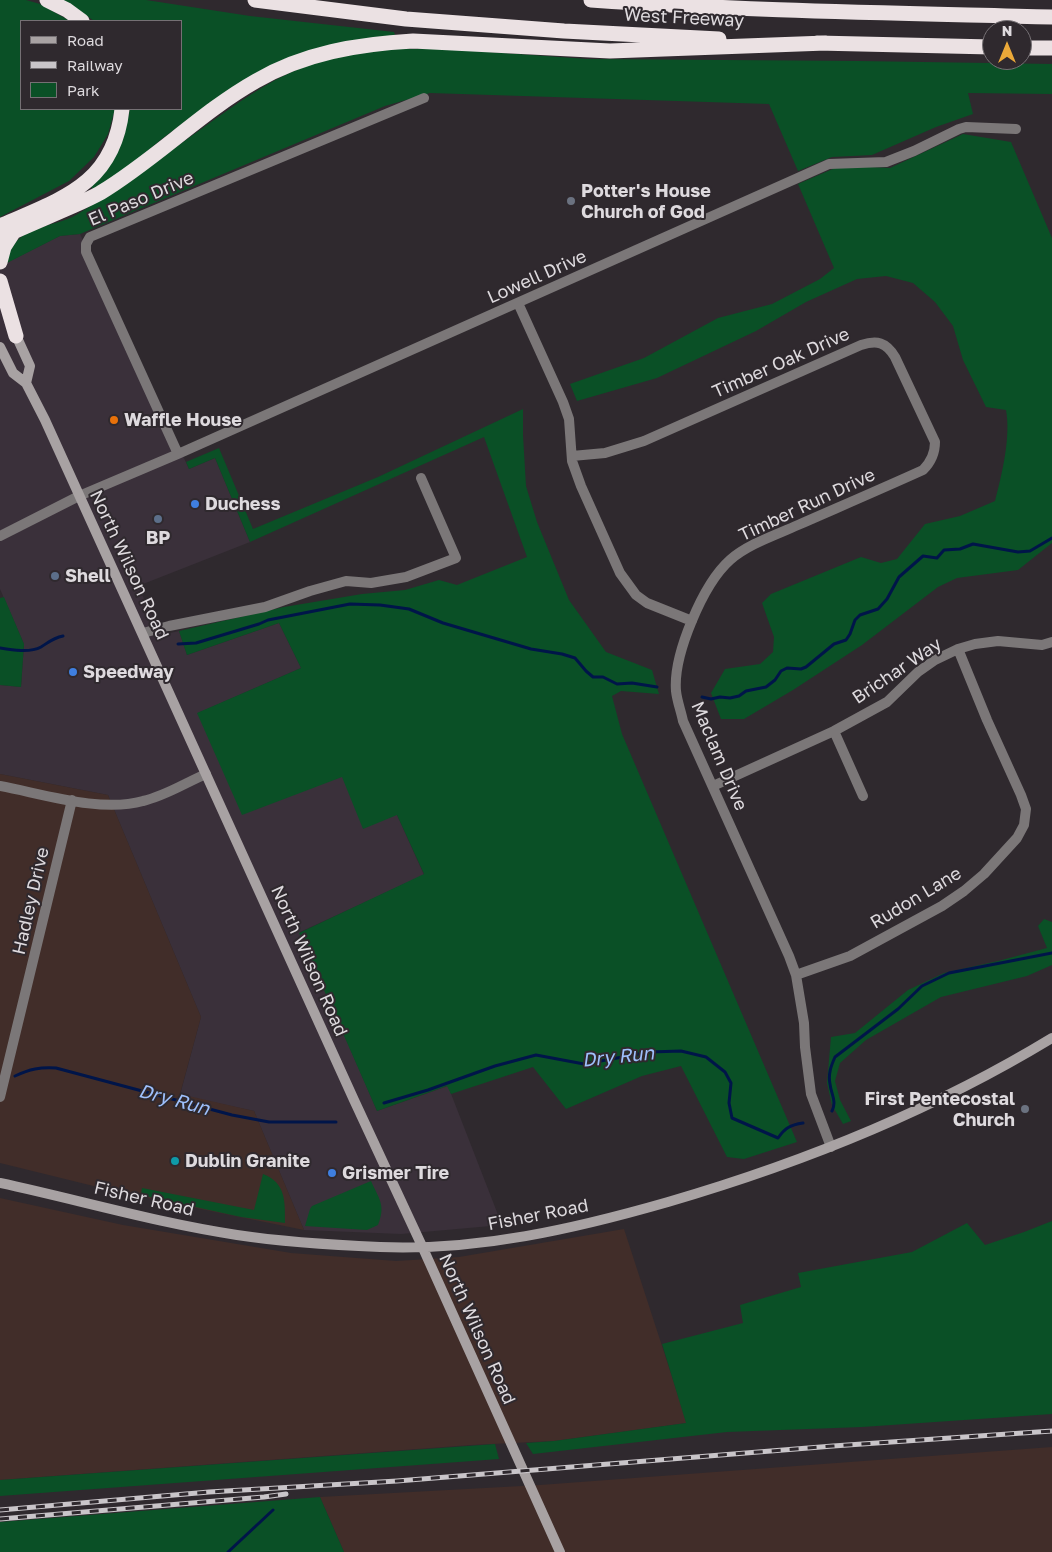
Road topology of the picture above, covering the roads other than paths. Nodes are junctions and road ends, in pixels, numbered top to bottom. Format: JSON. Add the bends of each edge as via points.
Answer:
{"nodes":[{"id":1,"x":47,"y":0,"type":"edge"},
{"id":2,"x":255,"y":0,"type":"edge"},
{"id":3,"x":591,"y":0,"type":"edge"},
{"id":4,"x":1052,"y":16,"type":"edge"},
{"id":5,"x":81,"y":20,"type":"edge"},
{"id":6,"x":826,"y":43,"type":"junction"},
{"id":7,"x":982,"y":47,"type":"edge"},
{"id":8,"x":1032,"y":48,"type":"edge"},
{"id":9,"x":1052,"y":48,"type":"edge"},
{"id":10,"x":424,"y":98,"type":"dead end"},
{"id":11,"x":122,"y":110,"type":"edge"},
{"id":12,"x":1016,"y":129,"type":"dead end"},
{"id":13,"x":4,"y":232,"type":"edge"},
{"id":14,"x":0,"y":262,"type":"edge"},
{"id":15,"x":0,"y":281,"type":"edge"},
{"id":16,"x":0,"y":302,"type":"edge"},
{"id":17,"x":518,"y":303,"type":"junction"},
{"id":18,"x":16,"y":336,"type":"junction"},
{"id":19,"x":0,"y":347,"type":"edge"},
{"id":20,"x":26,"y":383,"type":"junction"},
{"id":21,"x":178,"y":454,"type":"junction"},
{"id":22,"x":572,"y":456,"type":"junction"},
{"id":23,"x":932,"y":458,"type":"joint"},
{"id":24,"x":421,"y":478,"type":"dead end"},
{"id":25,"x":79,"y":496,"type":"junction"},
{"id":26,"x":0,"y":536,"type":"edge"},
{"id":27,"x":692,"y":621,"type":"junction"},
{"id":28,"x":143,"y":633,"type":"junction"},
{"id":29,"x":1052,"y":642,"type":"edge"},
{"id":30,"x":958,"y":649,"type":"junction"},
{"id":31,"x":834,"y":731,"type":"junction"},
{"id":32,"x":206,"y":774,"type":"junction"},
{"id":33,"x":0,"y":786,"type":"edge"},
{"id":34,"x":713,"y":786,"type":"junction"},
{"id":35,"x":864,"y":796,"type":"dead end"},
{"id":36,"x":72,"y":800,"type":"junction"},
{"id":37,"x":796,"y":975,"type":"junction"},
{"id":38,"x":1052,"y":1038,"type":"edge"},
{"id":39,"x":0,"y":1097,"type":"edge"},
{"id":40,"x":831,"y":1147,"type":"junction"},
{"id":41,"x":0,"y":1183,"type":"edge"},
{"id":42,"x":422,"y":1246,"type":"junction"},
{"id":43,"x":560,"y":1552,"type":"edge"}],
"edges":[{"from":1,"to":5,"type":"highway"},
{"from":2,"to":6,"type":"highway","name":"West Freeway","via":[[406,19],[544,30]]},
{"from":3,"to":4,"type":"highway","name":"West Freeway","via":[[882,13]]},
{"from":6,"to":7,"type":"highway","name":"West Freeway"},
{"from":6,"to":13,"type":"highway","via":[[610,51],[412,41],[348,47],[286,66],[257,80],[99,194]]},
{"from":8,"to":9,"type":"highway"},
{"from":10,"to":21,"type":"street","name":"El Paso Drive","via":[[90,237],[86,252]]},
{"from":11,"to":13,"type":"highway","via":[[116,141],[91,179]]},
{"from":12,"to":17,"type":"street","name":"Lowell Drive","via":[[966,127],[886,162],[829,164]]},
{"from":13,"to":14,"type":"highway"},
{"from":15,"to":18,"type":"highway"},
{"from":16,"to":18,"type":"main road","name":"North Wilson Road"},
{"from":17,"to":21,"type":"street","name":"Lowell Drive"},
{"from":17,"to":22,"type":"street","via":[[563,402]]},
{"from":18,"to":20,"type":"main road","name":"North Wilson Road","via":[[30,366]]},
{"from":19,"to":20,"type":"main road","name":"North Wilson Road","via":[[13,373]]},
{"from":20,"to":25,"type":"main road","name":"North Wilson Road"},
{"from":21,"to":25,"type":"street","name":"Lowell Drive"},
{"from":22,"to":23,"type":"street","name":"Timber Oak Drive","via":[[605,452],[644,441],[861,345],[880,342],[895,357],[934,442]]},
{"from":22,"to":27,"type":"street","via":[[581,486],[627,584],[647,604]]},
{"from":23,"to":27,"type":"street","name":"Timber Run Drive","via":[[923,470],[766,539],[730,559],[705,592]]},
{"from":24,"to":28,"type":"street","via":[[456,558],[406,577],[371,583],[346,581],[265,607]]},
{"from":25,"to":26,"type":"street","name":"Lowell Drive"},
{"from":25,"to":28,"type":"main road","name":"North Wilson Road"},
{"from":27,"to":34,"type":"street","name":"Maclam Drive","via":[[679,661],[676,691],[683,721]]},
{"from":28,"to":32,"type":"main road","name":"North Wilson Road"},
{"from":29,"to":30,"type":"street","name":"Brichar Way","via":[[1042,645],[998,641]]},
{"from":30,"to":31,"type":"street","name":"Brichar Way","via":[[918,672],[887,702]]},
{"from":30,"to":37,"type":"street","name":"Rudon Lane","via":[[1021,795],[1026,809],[1024,825],[1017,838],[984,874],[942,906],[850,956]]},
{"from":31,"to":34,"type":"street","name":"Brichar Way"},
{"from":31,"to":35,"type":"street"},
{"from":32,"to":36,"type":"street","via":[[142,802],[104,805]]},
{"from":32,"to":42,"type":"main road","name":"North Wilson Road"},
{"from":33,"to":36,"type":"street"},
{"from":34,"to":37,"type":"street","name":"Maclam Drive"},
{"from":36,"to":39,"type":"street","name":"Hadley Drive"},
{"from":37,"to":40,"type":"street","name":"Maclam Drive","via":[[811,1094]]},
{"from":38,"to":40,"type":"main road","name":"Fisher Road","via":[[954,1093]]},
{"from":40,"to":42,"type":"main road","name":"Fisher Road","via":[[749,1177],[620,1216],[494,1241]]},
{"from":41,"to":42,"type":"main road","name":"Fisher Road","via":[[236,1235],[317,1244]]},
{"from":42,"to":43,"type":"main road","name":"North Wilson Road"}]}
